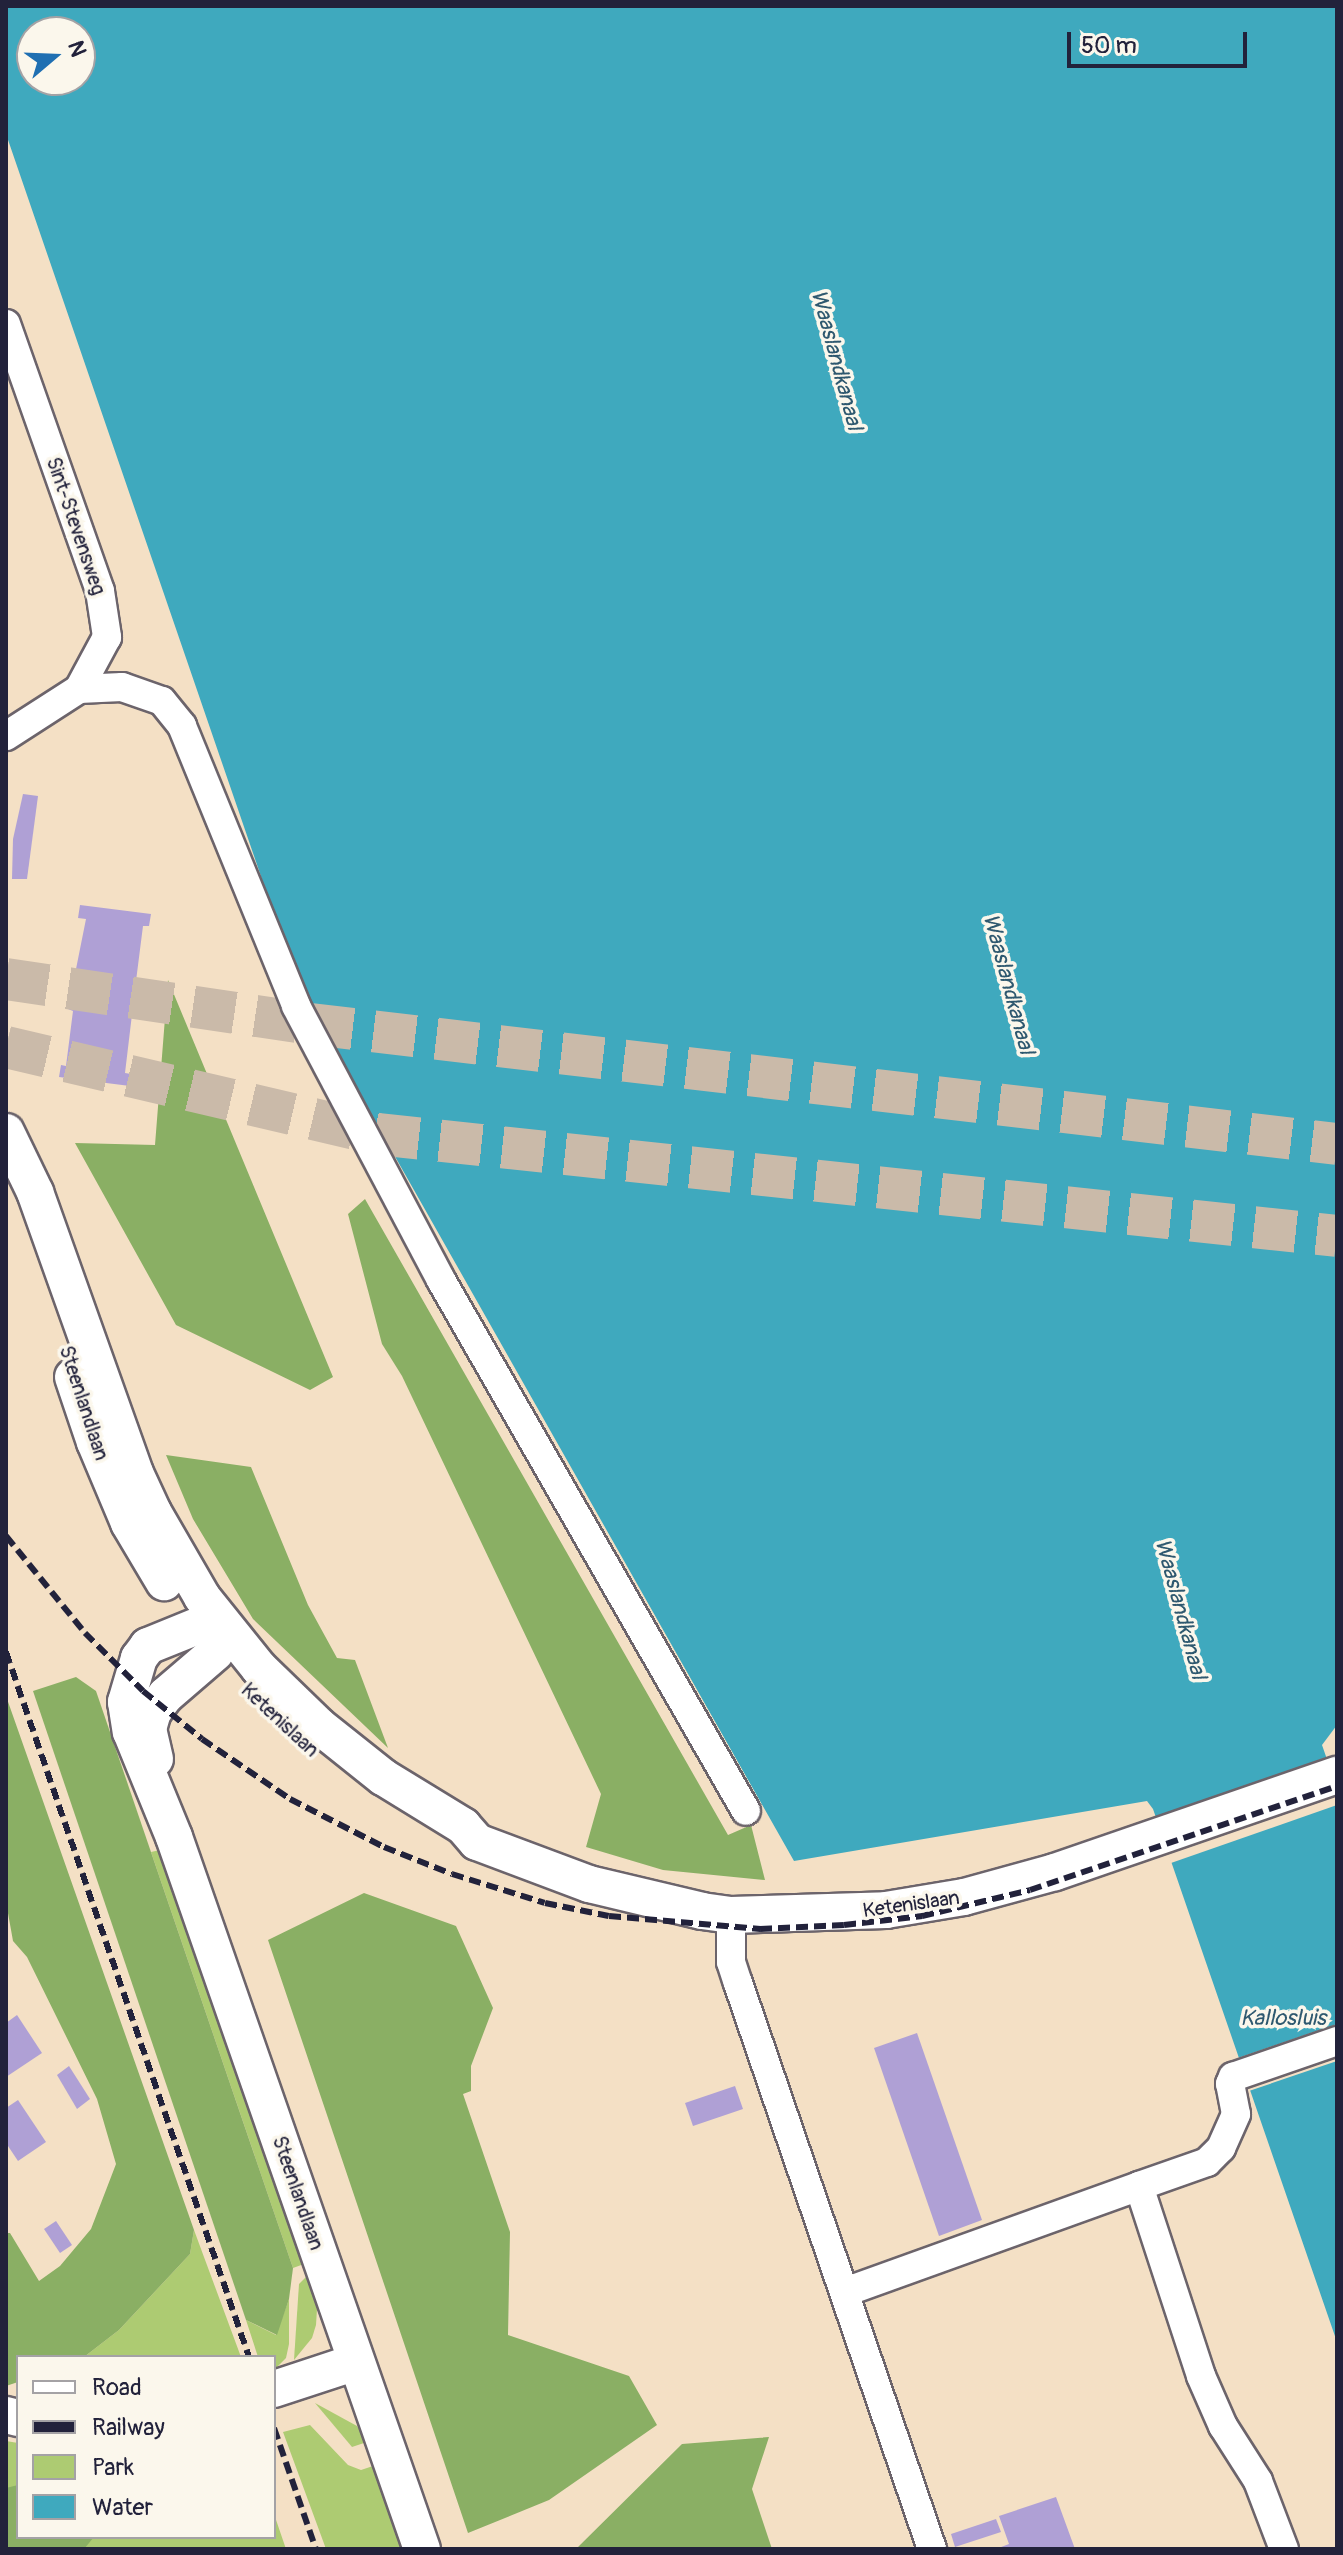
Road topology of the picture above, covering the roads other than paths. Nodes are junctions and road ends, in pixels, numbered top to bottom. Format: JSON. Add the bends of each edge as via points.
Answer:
{"nodes":[{"id":1,"x":6,"y":324,"type":"edge"},
{"id":2,"x":79,"y":689,"type":"junction"},
{"id":3,"x":6,"y":736,"type":"edge"},
{"id":4,"x":11,"y":1146,"type":"edge"},
{"id":5,"x":216,"y":1635,"type":"junction"},
{"id":6,"x":1337,"y":1775,"type":"edge"},
{"id":7,"x":746,"y":1811,"type":"dead end"},
{"id":8,"x":174,"y":1837,"type":"junction"},
{"id":9,"x":731,"y":1915,"type":"junction"},
{"id":10,"x":1337,"y":2041,"type":"edge"},
{"id":11,"x":1139,"y":2186,"type":"junction"},
{"id":12,"x":845,"y":2292,"type":"junction"},
{"id":13,"x":356,"y":2362,"type":"junction"},
{"id":14,"x":276,"y":2388,"type":"edge"},
{"id":15,"x":422,"y":2549,"type":"edge"},
{"id":16,"x":932,"y":2549,"type":"edge"},
{"id":17,"x":1284,"y":2549,"type":"edge"}],
"edges":[{"from":1,"to":2,"type":"street","name":"Sint-Stevensweg","via":[[100,591],[107,637]]},
{"from":2,"to":3,"type":"street","name":"Sint-Stevensweg"},
{"from":2,"to":7,"type":"street","via":[[122,687],[162,701],[182,726],[296,1006],[441,1280]]},
{"from":4,"to":5,"type":"main road","name":"Steenlandlaan","via":[[35,1192],[135,1473]]},
{"from":5,"to":8,"type":"main road","name":"Steenlandlaan","via":[[153,1712],[148,1729]]},
{"from":5,"to":8,"type":"main road","name":"Steenlandlaan","via":[[148,1646],[134,1669],[126,1702],[131,1732]]},
{"from":5,"to":9,"type":"main road","name":"Ketenislaan","via":[[281,1724],[342,1776],[403,1816],[463,1843],[477,1842],[631,1896]]},
{"from":6,"to":9,"type":"main road","name":"Ketenislaan","via":[[1055,1872],[940,1902],[829,1914]]},
{"from":8,"to":13,"type":"main road","name":"Steenlandlaan"},
{"from":9,"to":12,"type":"street","via":[[731,1962]]},
{"from":10,"to":11,"type":"street","via":[[1233,2077],[1236,2114],[1221,2148],[1207,2162]]},
{"from":11,"to":12,"type":"street"},
{"from":11,"to":17,"type":"street","via":[[1201,2376],[1223,2426],[1258,2481]]},
{"from":12,"to":16,"type":"street"},
{"from":13,"to":14,"type":"main road"},
{"from":13,"to":15,"type":"main road","name":"Steenlandlaan"}]}
